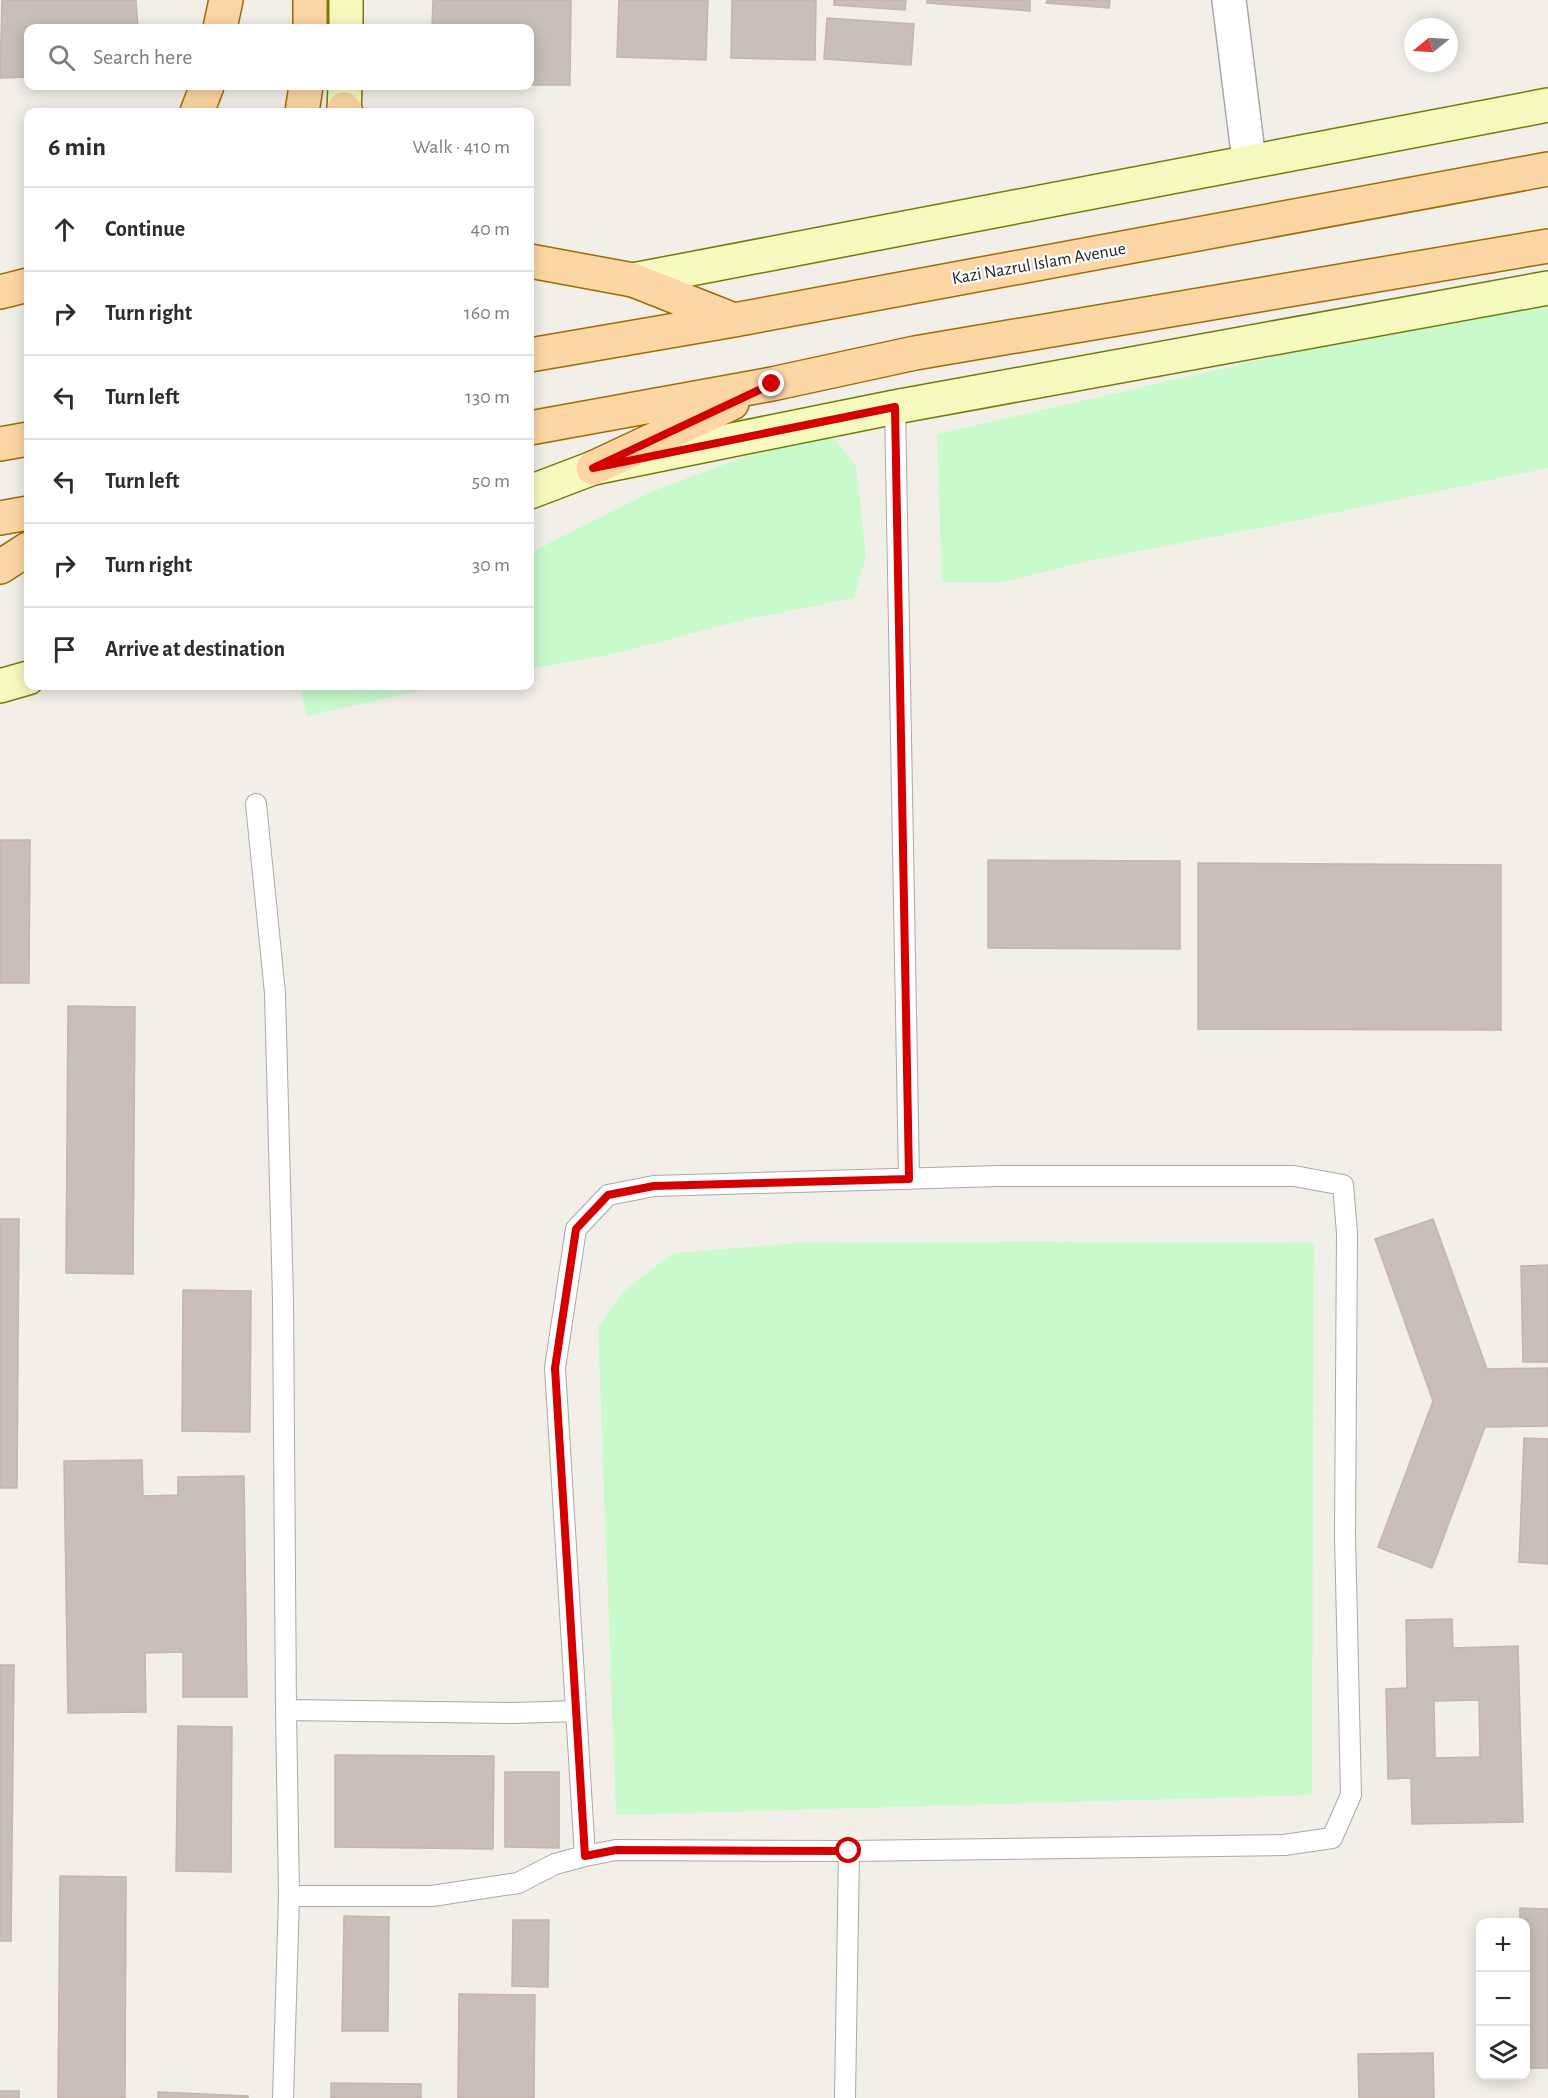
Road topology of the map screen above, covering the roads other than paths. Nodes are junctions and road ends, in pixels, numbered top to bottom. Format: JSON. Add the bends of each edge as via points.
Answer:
{"nodes":[{"id":1,"x":226,"y":0,"type":"edge"},
{"id":2,"x":310,"y":0,"type":"edge"},
{"id":3,"x":346,"y":0,"type":"edge"},
{"id":4,"x":1229,"y":0,"type":"edge"},
{"id":5,"x":221,"y":24,"type":"edge"},
{"id":6,"x":310,"y":24,"type":"edge"},
{"id":7,"x":346,"y":24,"type":"edge"},
{"id":8,"x":205,"y":90,"type":"edge"},
{"id":9,"x":305,"y":90,"type":"edge"},
{"id":10,"x":1548,"y":105,"type":"edge"},
{"id":11,"x":199,"y":108,"type":"edge"},
{"id":12,"x":303,"y":108,"type":"edge"},
{"id":13,"x":1249,"y":161,"type":"junction"},
{"id":14,"x":1548,"y":169,"type":"edge"},
{"id":15,"x":1548,"y":246,"type":"edge"},
{"id":16,"x":534,"y":262,"type":"edge"},
{"id":17,"x":633,"y":280,"type":"junction"},
{"id":18,"x":24,"y":286,"type":"edge"},
{"id":19,"x":1548,"y":288,"type":"edge"},
{"id":20,"x":0,"y":292,"type":"edge"},
{"id":21,"x":734,"y":320,"type":"junction"},
{"id":22,"x":534,"y":354,"type":"edge"},
{"id":23,"x":772,"y":384,"type":"junction"},
{"id":24,"x":895,"y":407,"type":"junction"},
{"id":25,"x":534,"y":427,"type":"edge"},
{"id":26,"x":24,"y":440,"type":"edge"},
{"id":27,"x":0,"y":444,"type":"edge"},
{"id":28,"x":593,"y":468,"type":"junction"},
{"id":29,"x":534,"y":490,"type":"edge"},
{"id":30,"x":24,"y":514,"type":"edge"},
{"id":31,"x":0,"y":518,"type":"edge"},
{"id":32,"x":24,"y":552,"type":"edge"},
{"id":33,"x":0,"y":567,"type":"edge"},
{"id":34,"x":24,"y":679,"type":"edge"},
{"id":35,"x":0,"y":686,"type":"edge"},
{"id":36,"x":256,"y":804,"type":"dead end"},
{"id":37,"x":909,"y":1179,"type":"junction"},
{"id":38,"x":286,"y":1710,"type":"junction"},
{"id":39,"x":576,"y":1710,"type":"junction"},
{"id":40,"x":849,"y":1851,"type":"junction"},
{"id":41,"x":585,"y":1856,"type":"junction"},
{"id":42,"x":289,"y":1896,"type":"junction"},
{"id":43,"x":283,"y":2098,"type":"edge"},
{"id":44,"x":845,"y":2098,"type":"edge"}],
"edges":[{"from":1,"to":5,"type":"main road"},
{"from":2,"to":6,"type":"main road"},
{"from":3,"to":7,"type":"street"},
{"from":4,"to":13,"type":"street"},
{"from":8,"to":11,"type":"main road"},
{"from":9,"to":12,"type":"main road"},
{"from":10,"to":13,"type":"street"},
{"from":13,"to":17,"type":"street"},
{"from":14,"to":21,"type":"main road","name":"Kazi Nazrul Islam Avenue"},
{"from":15,"to":23,"type":"main road","via":[[927,351]]},
{"from":16,"to":17,"type":"main road"},
{"from":17,"to":21,"type":"main road"},
{"from":18,"to":20,"type":"main road"},
{"from":19,"to":24,"type":"street"},
{"from":21,"to":22,"type":"main road","name":"Kazi Nazrul Islam Avenue"},
{"from":23,"to":25,"type":"main road"},
{"from":23,"to":28,"type":"main road"},
{"from":24,"to":28,"type":"street"},
{"from":24,"to":37,"type":"lane"},
{"from":26,"to":27,"type":"main road"},
{"from":28,"to":29,"type":"street"},
{"from":30,"to":31,"type":"main road"},
{"from":32,"to":33,"type":"main road"},
{"from":34,"to":35,"type":"street"},
{"from":36,"to":38,"type":"lane","via":[[275,993],[283,1299]]},
{"from":37,"to":39,"type":"lane","via":[[654,1186],[608,1195],[576,1229],[555,1368]]},
{"from":37,"to":40,"type":"lane","via":[[1294,1176],[1343,1185],[1347,1233],[1345,1536],[1351,1794],[1332,1838],[1284,1845]]},
{"from":38,"to":39,"type":"lane"},
{"from":38,"to":42,"type":"lane"},
{"from":39,"to":41,"type":"lane"},
{"from":40,"to":41,"type":"lane","via":[[616,1850]]},
{"from":40,"to":44,"type":"lane"},
{"from":41,"to":42,"type":"lane","via":[[555,1864],[518,1883],[432,1896]]},
{"from":42,"to":43,"type":"lane"}]}
